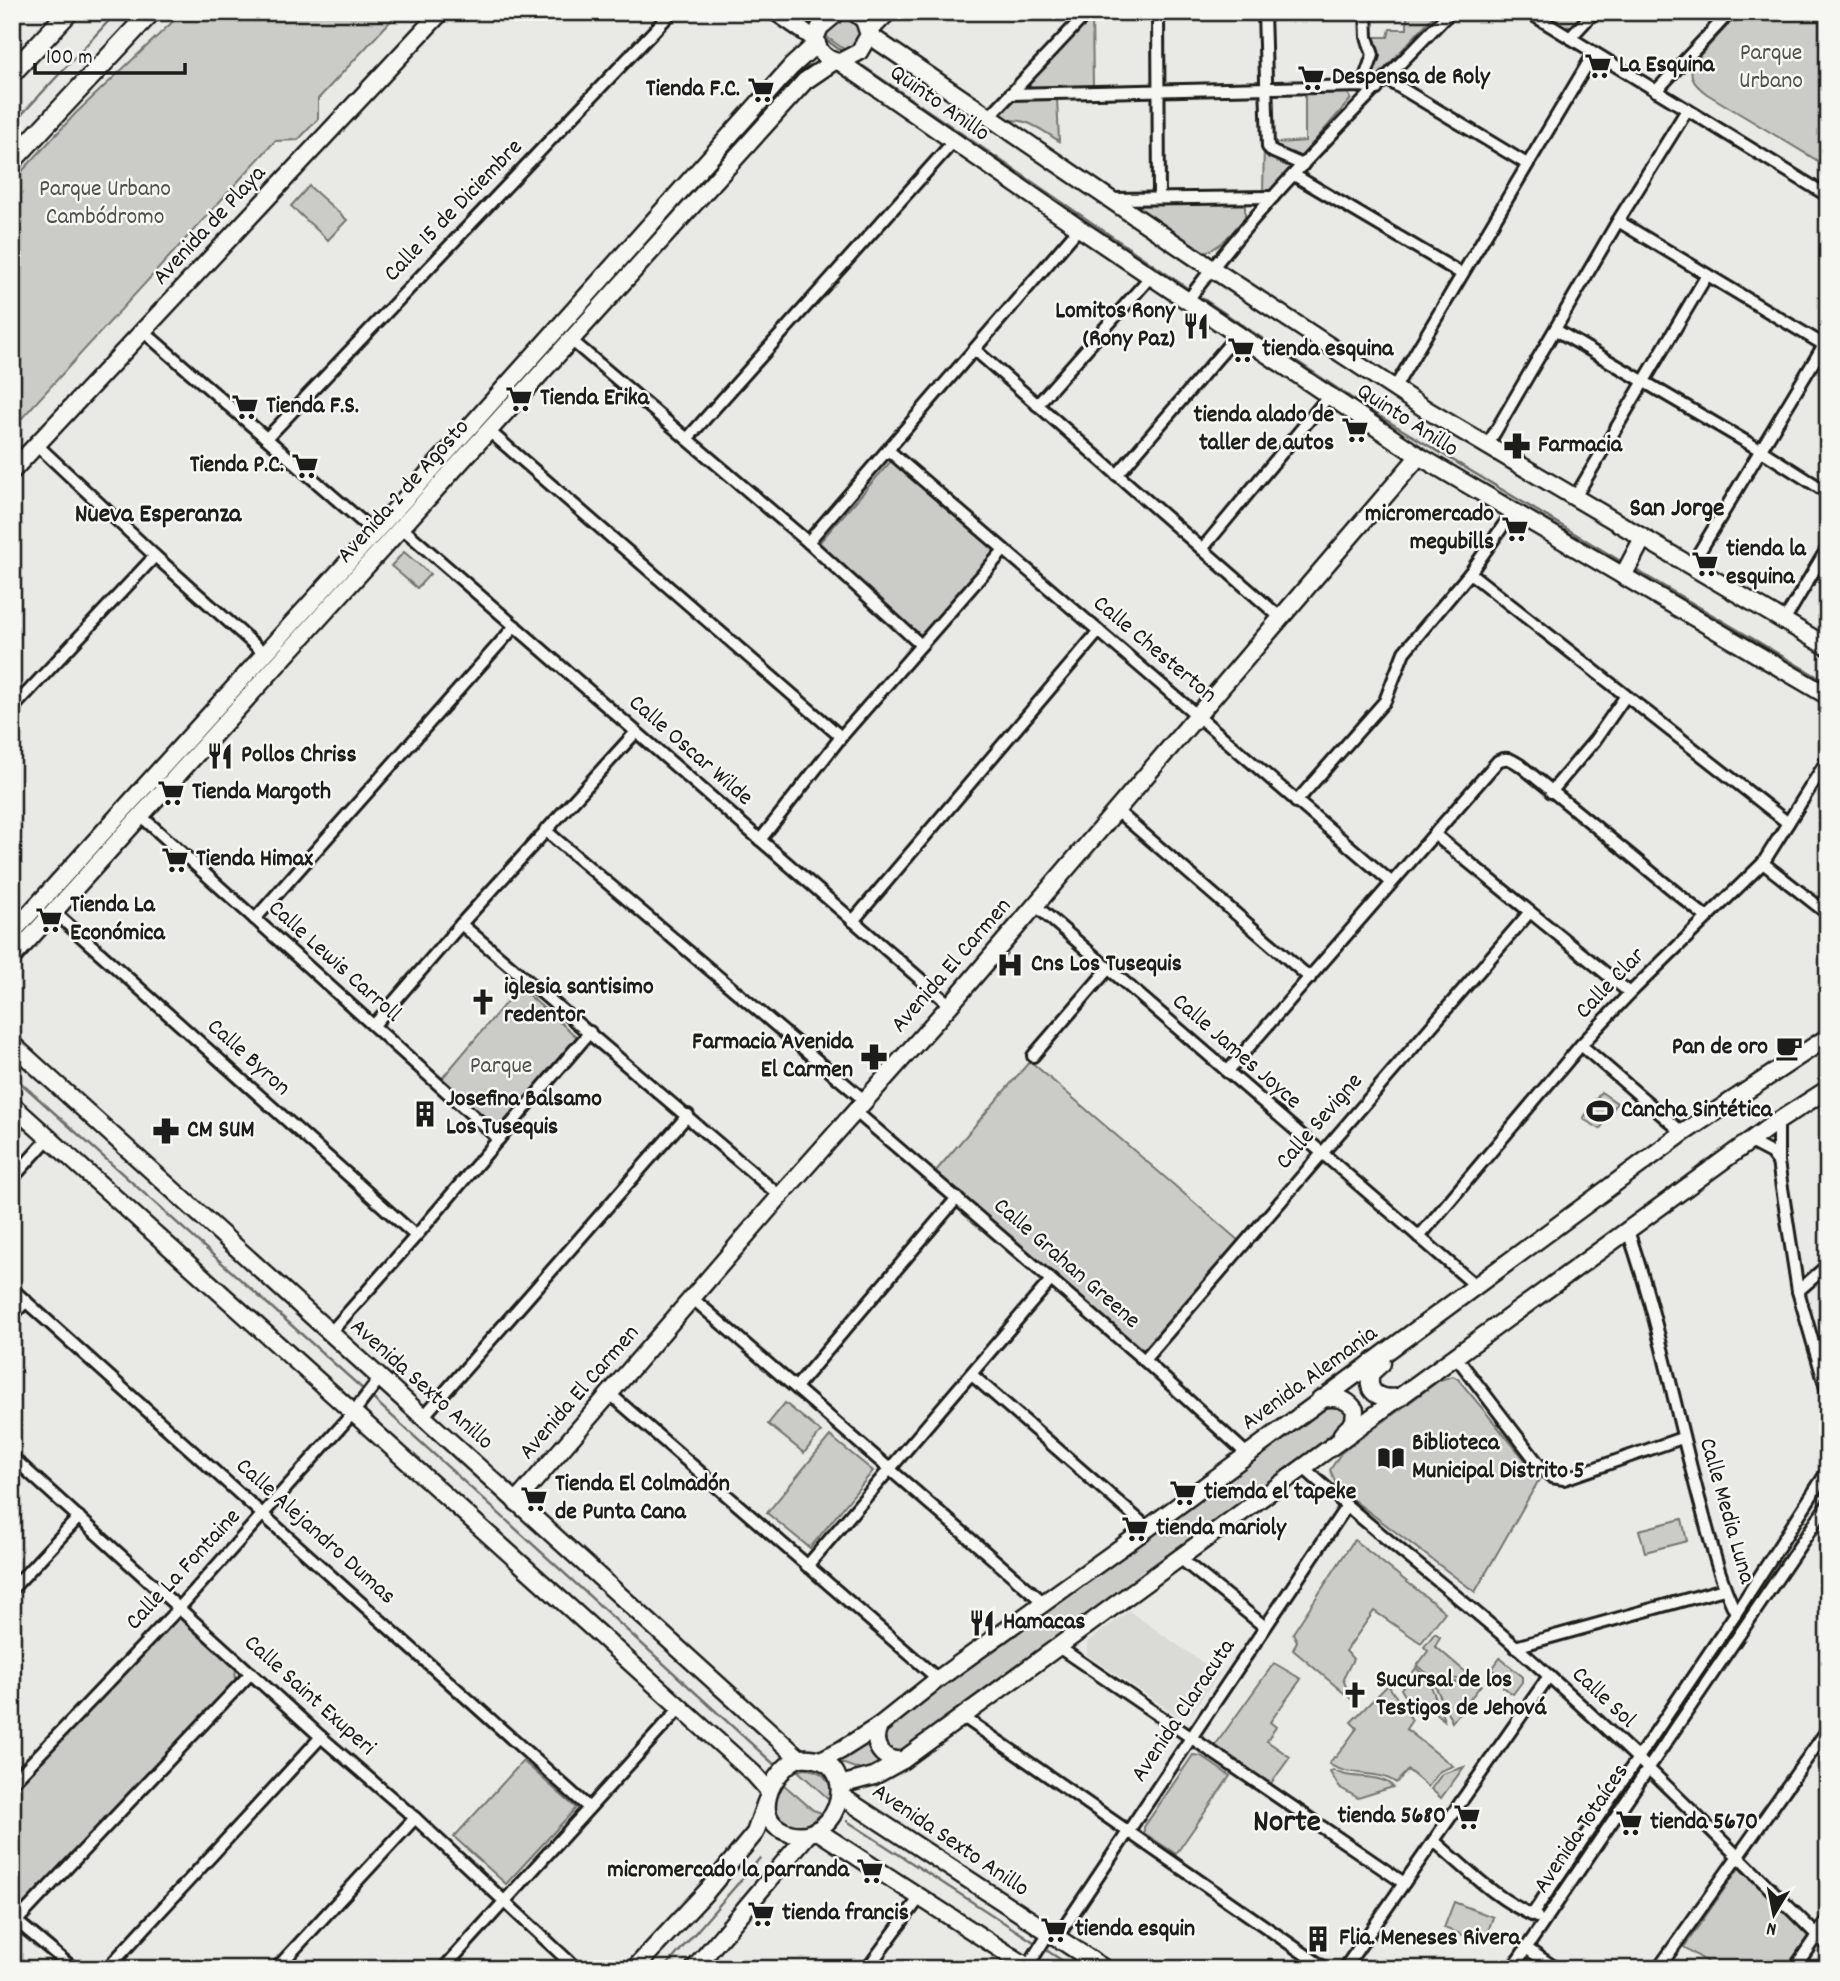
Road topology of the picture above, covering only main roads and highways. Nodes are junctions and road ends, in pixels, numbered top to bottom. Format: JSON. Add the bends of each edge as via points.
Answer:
{"nodes":[{"id":1,"x":69,"y":12,"type":"edge"},
{"id":2,"x":151,"y":12,"type":"edge"},
{"id":3,"x":441,"y":12,"type":"edge"},
{"id":4,"x":776,"y":12,"type":"edge"},
{"id":5,"x":837,"y":12,"type":"edge"},
{"id":6,"x":888,"y":12,"type":"edge"},
{"id":7,"x":857,"y":13,"type":"edge"},
{"id":8,"x":869,"y":33,"type":"junction"},
{"id":9,"x":816,"y":41,"type":"junction"},
{"id":10,"x":837,"y":62,"type":"junction"},
{"id":11,"x":12,"y":73,"type":"edge"},
{"id":12,"x":12,"y":161,"type":"edge"},
{"id":13,"x":1419,"y":456,"type":"junction"},
{"id":14,"x":12,"y":471,"type":"edge"},
{"id":15,"x":439,"y":473,"type":"junction"},
{"id":16,"x":1642,"y":540,"type":"junction"},
{"id":17,"x":1623,"y":576,"type":"junction"},
{"id":18,"x":1828,"y":648,"type":"edge"},
{"id":19,"x":1828,"y":696,"type":"edge"},
{"id":20,"x":31,"y":924,"type":"junction"},
{"id":21,"x":12,"y":933,"type":"edge"},
{"id":22,"x":12,"y":958,"type":"edge"},
{"id":23,"x":1828,"y":1037,"type":"edge"},
{"id":24,"x":12,"y":1044,"type":"edge"},
{"id":25,"x":1828,"y":1090,"type":"edge"},
{"id":26,"x":12,"y":1105,"type":"edge"},
{"id":27,"x":1430,"y":1319,"type":"junction"},
{"id":28,"x":1401,"y":1397,"type":"junction"},
{"id":29,"x":1320,"y":1399,"type":"junction"},
{"id":30,"x":1321,"y":1456,"type":"junction"},
{"id":31,"x":516,"y":1502,"type":"junction"},
{"id":32,"x":879,"y":1726,"type":"junction"},
{"id":33,"x":799,"y":1758,"type":"junction"},
{"id":34,"x":821,"y":1760,"type":"junction"},
{"id":35,"x":903,"y":1760,"type":"junction"},
{"id":36,"x":841,"y":1791,"type":"junction"},
{"id":37,"x":768,"y":1797,"type":"junction"},
{"id":38,"x":812,"y":1832,"type":"junction"},
{"id":39,"x":1028,"y":1968,"type":"edge"},
{"id":40,"x":634,"y":1969,"type":"edge"},
{"id":41,"x":694,"y":1969,"type":"edge"},
{"id":42,"x":1105,"y":1969,"type":"edge"}],
"edges":[{"from":1,"to":11,"type":"main road"},
{"from":2,"to":12,"type":"main road"},
{"from":3,"to":14,"type":"main road","name":"Avenida de Playa"},
{"from":4,"to":9,"type":"main road"},
{"from":5,"to":9,"type":"main road","name":"Avenida 2 de Agosto","via":[[820,27]]},
{"from":6,"to":8,"type":"main road"},
{"from":7,"to":8,"type":"main road"},
{"from":8,"to":10,"type":"main road","name":"Avenida 2 de Agosto","via":[[859,52]]},
{"from":8,"to":16,"type":"main road","name":"Quinto Anillo","via":[[1394,389]]},
{"from":9,"to":10,"type":"main road","name":"Quinto Anillo","via":[[826,57]]},
{"from":9,"to":15,"type":"main road","name":"Avenida 2 de Agosto"},
{"from":10,"to":13,"type":"main road","name":"Quinto Anillo"},
{"from":10,"to":15,"type":"main road","name":"Avenida 2 de Agosto","via":[[805,81],[489,431]]},
{"from":13,"to":17,"type":"main road","name":"Quinto Anillo"},
{"from":13,"to":31,"type":"main road","name":"Avenida El Carmen","via":[[950,1005]]},
{"from":15,"to":20,"type":"main road","name":"Avenida 2 de Agosto","via":[[374,532]]},
{"from":15,"to":20,"type":"main road","name":"Avenida 2 de Agosto","via":[[402,528],[53,911]]},
{"from":16,"to":17,"type":"main road"},
{"from":16,"to":18,"type":"main road","name":"Quinto Anillo"},
{"from":17,"to":19,"type":"main road","name":"Quinto Anillo"},
{"from":20,"to":21,"type":"main road","name":"Avenida 2 de Agosto"},
{"from":20,"to":22,"type":"main road","name":"Avenida 2 de Agosto"},
{"from":23,"to":27,"type":"main road","name":"Avenida Alemania","via":[[1683,1133]]},
{"from":24,"to":31,"type":"main road","name":"Avenida Sexto Anillo","via":[[330,1333],[376,1382],[423,1417]]},
{"from":25,"to":28,"type":"main road","via":[[1777,1122]]},
{"from":26,"to":37,"type":"main road","via":[[357,1408],[754,1774]]},
{"from":27,"to":28,"type":"main road","via":[[1409,1343],[1371,1373],[1374,1393],[1384,1399]]},
{"from":27,"to":29,"type":"main road","name":"Avenida Alemania"},
{"from":28,"to":30,"type":"main road"},
{"from":29,"to":30,"type":"main road","via":[[1342,1399],[1355,1410],[1351,1427]]},
{"from":29,"to":32,"type":"main road","name":"Avenida Alemania"},
{"from":30,"to":35,"type":"main road"},
{"from":31,"to":33,"type":"main road","name":"Avenida Sexto Anillo"},
{"from":32,"to":34,"type":"main road","name":"Avenida Alemania"},
{"from":32,"to":35,"type":"main road","via":[[876,1737],[881,1753]]},
{"from":33,"to":34,"type":"main road"},
{"from":33,"to":37,"type":"main road","via":[[779,1773]]},
{"from":34,"to":36,"type":"main road","via":[[832,1770]]},
{"from":35,"to":36,"type":"main road"},
{"from":36,"to":38,"type":"main road","via":[[829,1818]]},
{"from":36,"to":42,"type":"main road","name":"Avenida Sexto Anillo"},
{"from":37,"to":38,"type":"main road","via":[[768,1814],[779,1828],[790,1833]]},
{"from":37,"to":40,"type":"main road","via":[[755,1833]]},
{"from":38,"to":39,"type":"main road"},
{"from":38,"to":41,"type":"main road"}]}
